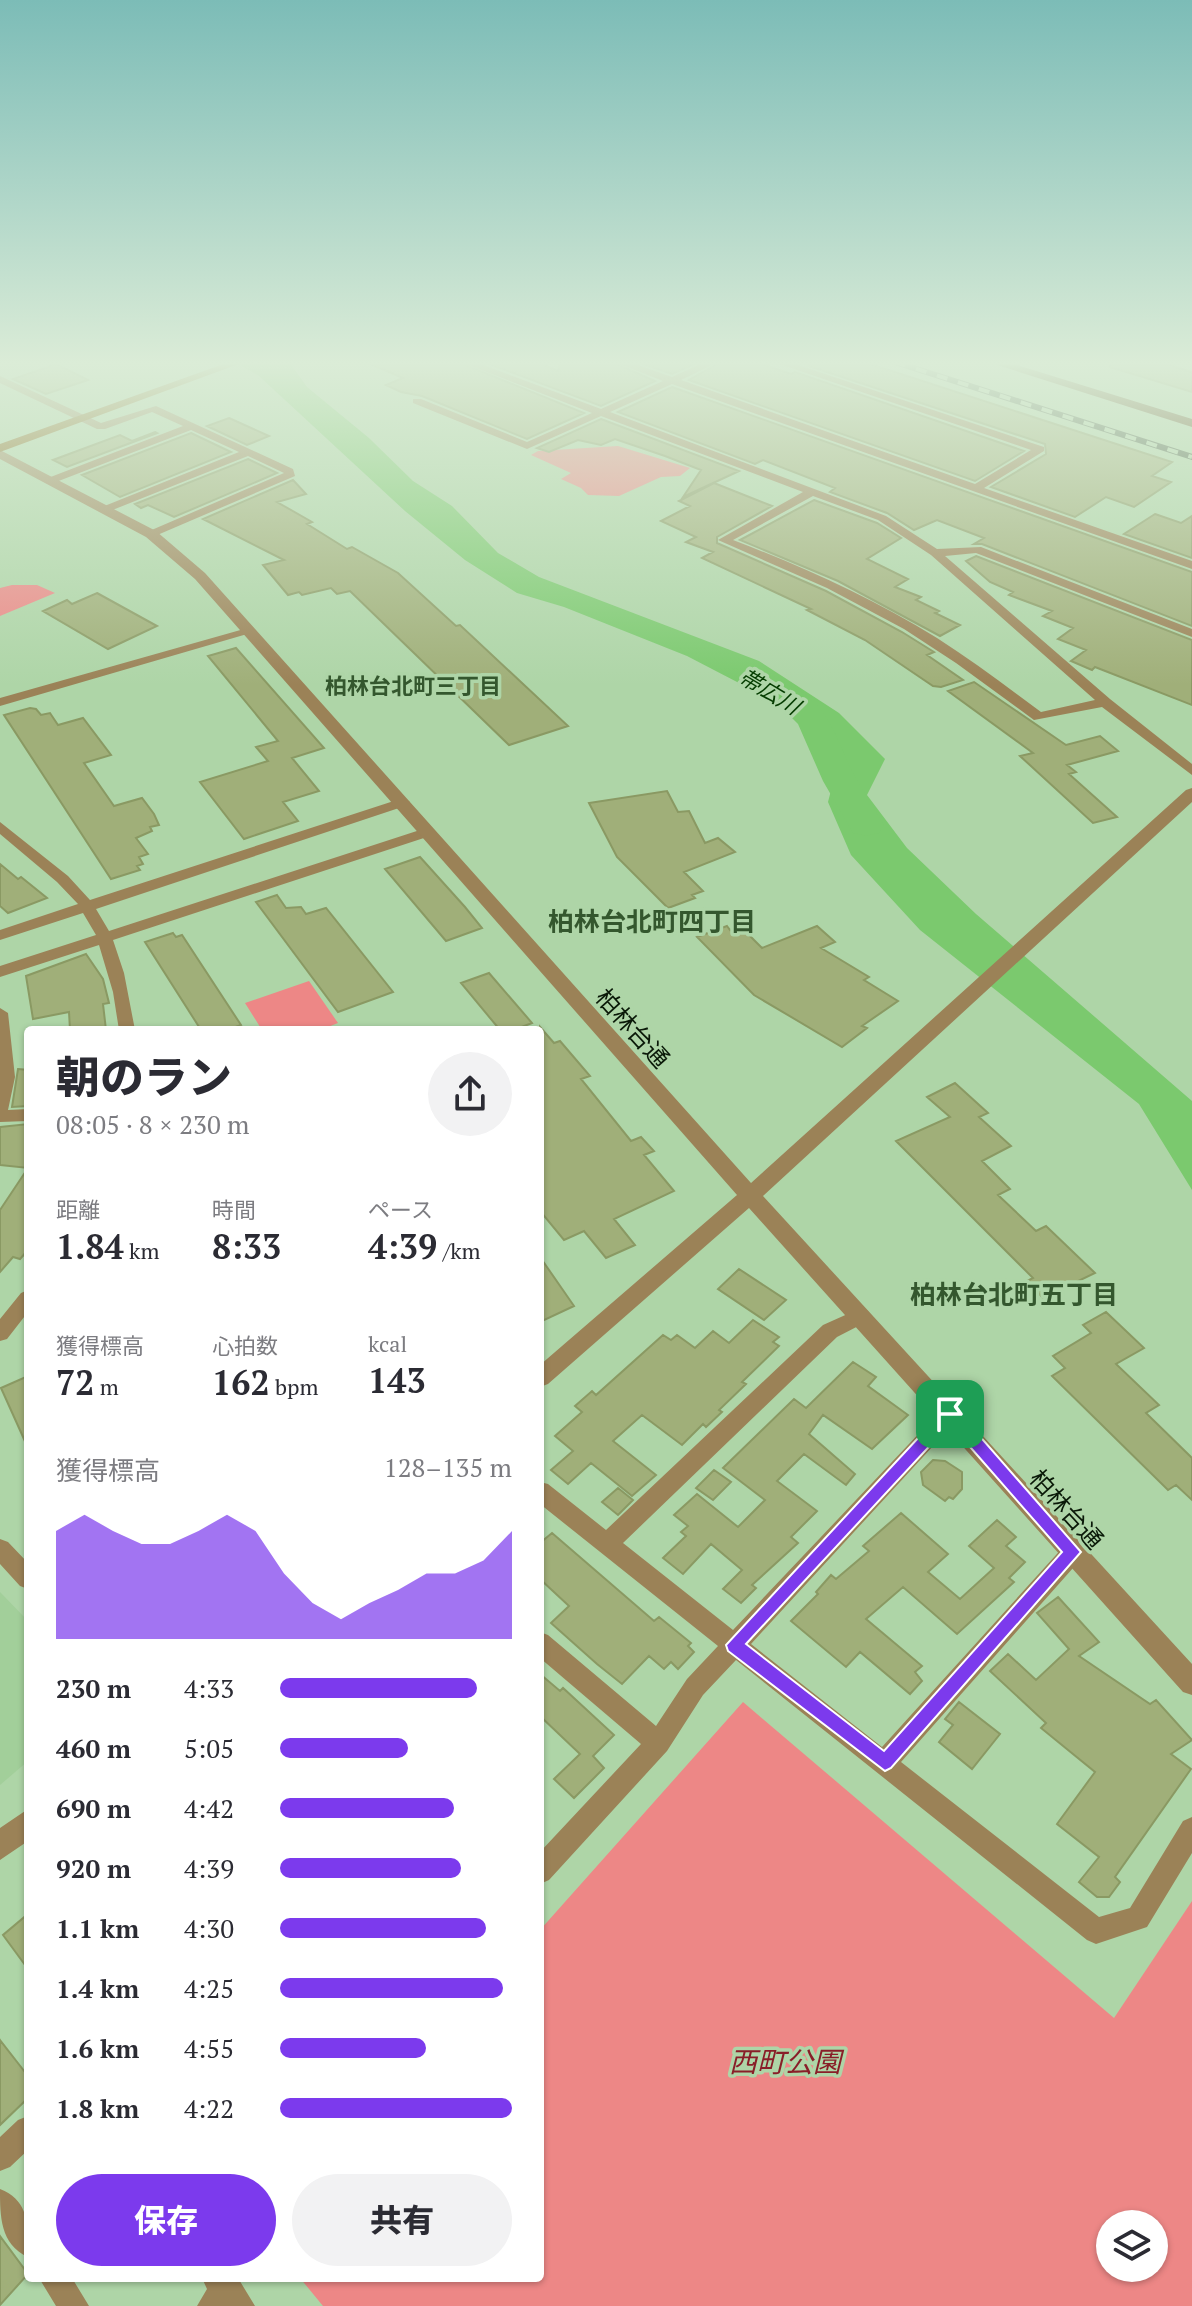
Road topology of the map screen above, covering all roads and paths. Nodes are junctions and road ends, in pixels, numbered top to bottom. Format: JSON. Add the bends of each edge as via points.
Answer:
{"nodes":[{"id":1,"x":33,"y":470,"type":"edge"},
{"id":2,"x":79,"y":470,"type":"edge"},
{"id":3,"x":205,"y":470,"type":"edge"},
{"id":4,"x":286,"y":470,"type":"edge"},
{"id":5,"x":752,"y":470,"type":"edge"},
{"id":6,"x":924,"y":470,"type":"edge"},
{"id":7,"x":1006,"y":470,"type":"edge"},
{"id":8,"x":52,"y":480,"type":"junction"},
{"id":9,"x":976,"y":488,"type":"junction"},
{"id":10,"x":812,"y":492,"type":"junction"},
{"id":11,"x":106,"y":509,"type":"junction"},
{"id":12,"x":151,"y":534,"type":"junction"},
{"id":13,"x":935,"y":553,"type":"junction"},
{"id":14,"x":1192,"y":565,"type":"edge"},
{"id":15,"x":248,"y":632,"type":"junction"},
{"id":16,"x":1192,"y":633,"type":"edge"},
{"id":17,"x":0,"y":702,"type":"edge"},
{"id":18,"x":1105,"y":702,"type":"junction"},
{"id":19,"x":1192,"y":771,"type":"edge"},
{"id":20,"x":1192,"y":793,"type":"edge"},
{"id":21,"x":403,"y":802,"type":"junction"},
{"id":22,"x":0,"y":826,"type":"edge"},
{"id":23,"x":428,"y":832,"type":"junction"},
{"id":24,"x":86,"y":908,"type":"junction"},
{"id":25,"x":0,"y":935,"type":"edge"},
{"id":26,"x":104,"y":936,"type":"junction"},
{"id":27,"x":0,"y":972,"type":"edge"},
{"id":28,"x":0,"y":1013,"type":"edge"},
{"id":29,"x":127,"y":1026,"type":"edge"},
{"id":30,"x":0,"y":1108,"type":"edge"},
{"id":31,"x":24,"y":1115,"type":"edge"},
{"id":32,"x":0,"y":1116,"type":"edge"},
{"id":33,"x":750,"y":1196,"type":"junction"},
{"id":34,"x":24,"y":1303,"type":"edge"},
{"id":35,"x":861,"y":1316,"type":"junction"},
{"id":36,"x":0,"y":1333,"type":"edge"},
{"id":37,"x":544,"y":1375,"type":"edge"},
{"id":38,"x":950,"y":1414,"type":"junction"},
{"id":39,"x":544,"y":1494,"type":"edge"},
{"id":40,"x":607,"y":1544,"type":"junction"},
{"id":41,"x":0,"y":1549,"type":"edge"},
{"id":42,"x":1073,"y":1552,"type":"junction"},
{"id":43,"x":24,"y":1575,"type":"edge"},
{"id":44,"x":734,"y":1645,"type":"junction"},
{"id":45,"x":544,"y":1646,"type":"edge"},
{"id":46,"x":1192,"y":1683,"type":"edge"},
{"id":47,"x":658,"y":1743,"type":"junction"},
{"id":48,"x":885,"y":1762,"type":"junction"},
{"id":49,"x":24,"y":1826,"type":"edge"},
{"id":50,"x":1192,"y":1830,"type":"edge"},
{"id":51,"x":0,"y":1846,"type":"edge"},
{"id":52,"x":544,"y":1867,"type":"edge"},
{"id":53,"x":24,"y":2134,"type":"edge"},
{"id":54,"x":0,"y":2157,"type":"edge"},
{"id":55,"x":0,"y":2203,"type":"edge"},
{"id":56,"x":24,"y":2236,"type":"edge"},
{"id":57,"x":57,"y":2282,"type":"edge"},
{"id":58,"x":74,"y":2306,"type":"edge"}],
"edges":[{"from":1,"to":8,"type":"street","name":"柏林台通"},
{"from":2,"to":8,"type":"street"},
{"from":3,"to":11,"type":"street"},
{"from":4,"to":12,"type":"street","via":[[290,476]]},
{"from":5,"to":10,"type":"street"},
{"from":6,"to":9,"type":"street"},
{"from":7,"to":9,"type":"street"},
{"from":8,"to":11,"type":"street","name":"柏林台通"},
{"from":9,"to":14,"type":"street"},
{"from":10,"to":13,"type":"street","via":[[882,518]]},
{"from":10,"to":18,"type":"street","via":[[724,540],[802,570],[889,616],[1039,717]]},
{"from":11,"to":12,"type":"street","name":"柏林台通"},
{"from":12,"to":15,"type":"street","name":"柏林台通","via":[[200,576]]},
{"from":13,"to":16,"type":"street","via":[[977,549]]},
{"from":13,"to":18,"type":"street"},
{"from":15,"to":17,"type":"street"},
{"from":15,"to":21,"type":"street","name":"柏林台通"},
{"from":18,"to":19,"type":"street"},
{"from":20,"to":33,"type":"street"},
{"from":21,"to":23,"type":"street","name":"柏林台通"},
{"from":21,"to":24,"type":"street"},
{"from":22,"to":24,"type":"street","via":[[72,888]]},
{"from":23,"to":26,"type":"street"},
{"from":23,"to":33,"type":"street","name":"柏林台通"},
{"from":24,"to":25,"type":"street"},
{"from":24,"to":26,"type":"street"},
{"from":26,"to":27,"type":"street"},
{"from":26,"to":29,"type":"street","via":[[122,989]]},
{"from":28,"to":30,"type":"street","via":[[6,1077]]},
{"from":31,"to":32,"type":"street"},
{"from":33,"to":35,"type":"street","name":"柏林台通"},
{"from":33,"to":37,"type":"street"},
{"from":34,"to":36,"type":"street"},
{"from":35,"to":38,"type":"street","name":"柏林台通"},
{"from":35,"to":40,"type":"street","via":[[830,1331]]},
{"from":38,"to":42,"type":"street","name":"柏林台通"},
{"from":38,"to":44,"type":"street"},
{"from":39,"to":40,"type":"street"},
{"from":40,"to":44,"type":"street"},
{"from":41,"to":43,"type":"street"},
{"from":42,"to":46,"type":"street","name":"柏林台通"},
{"from":42,"to":48,"type":"street"},
{"from":44,"to":47,"type":"street","via":[[695,1687]]},
{"from":44,"to":48,"type":"street"},
{"from":45,"to":47,"type":"street"},
{"from":47,"to":52,"type":"street"},
{"from":48,"to":50,"type":"street","via":[[1096,1931],[1138,1918]]},
{"from":49,"to":51,"type":"street"},
{"from":53,"to":54,"type":"street"},
{"from":55,"to":56,"type":"street"},
{"from":57,"to":58,"type":"street"}]}
